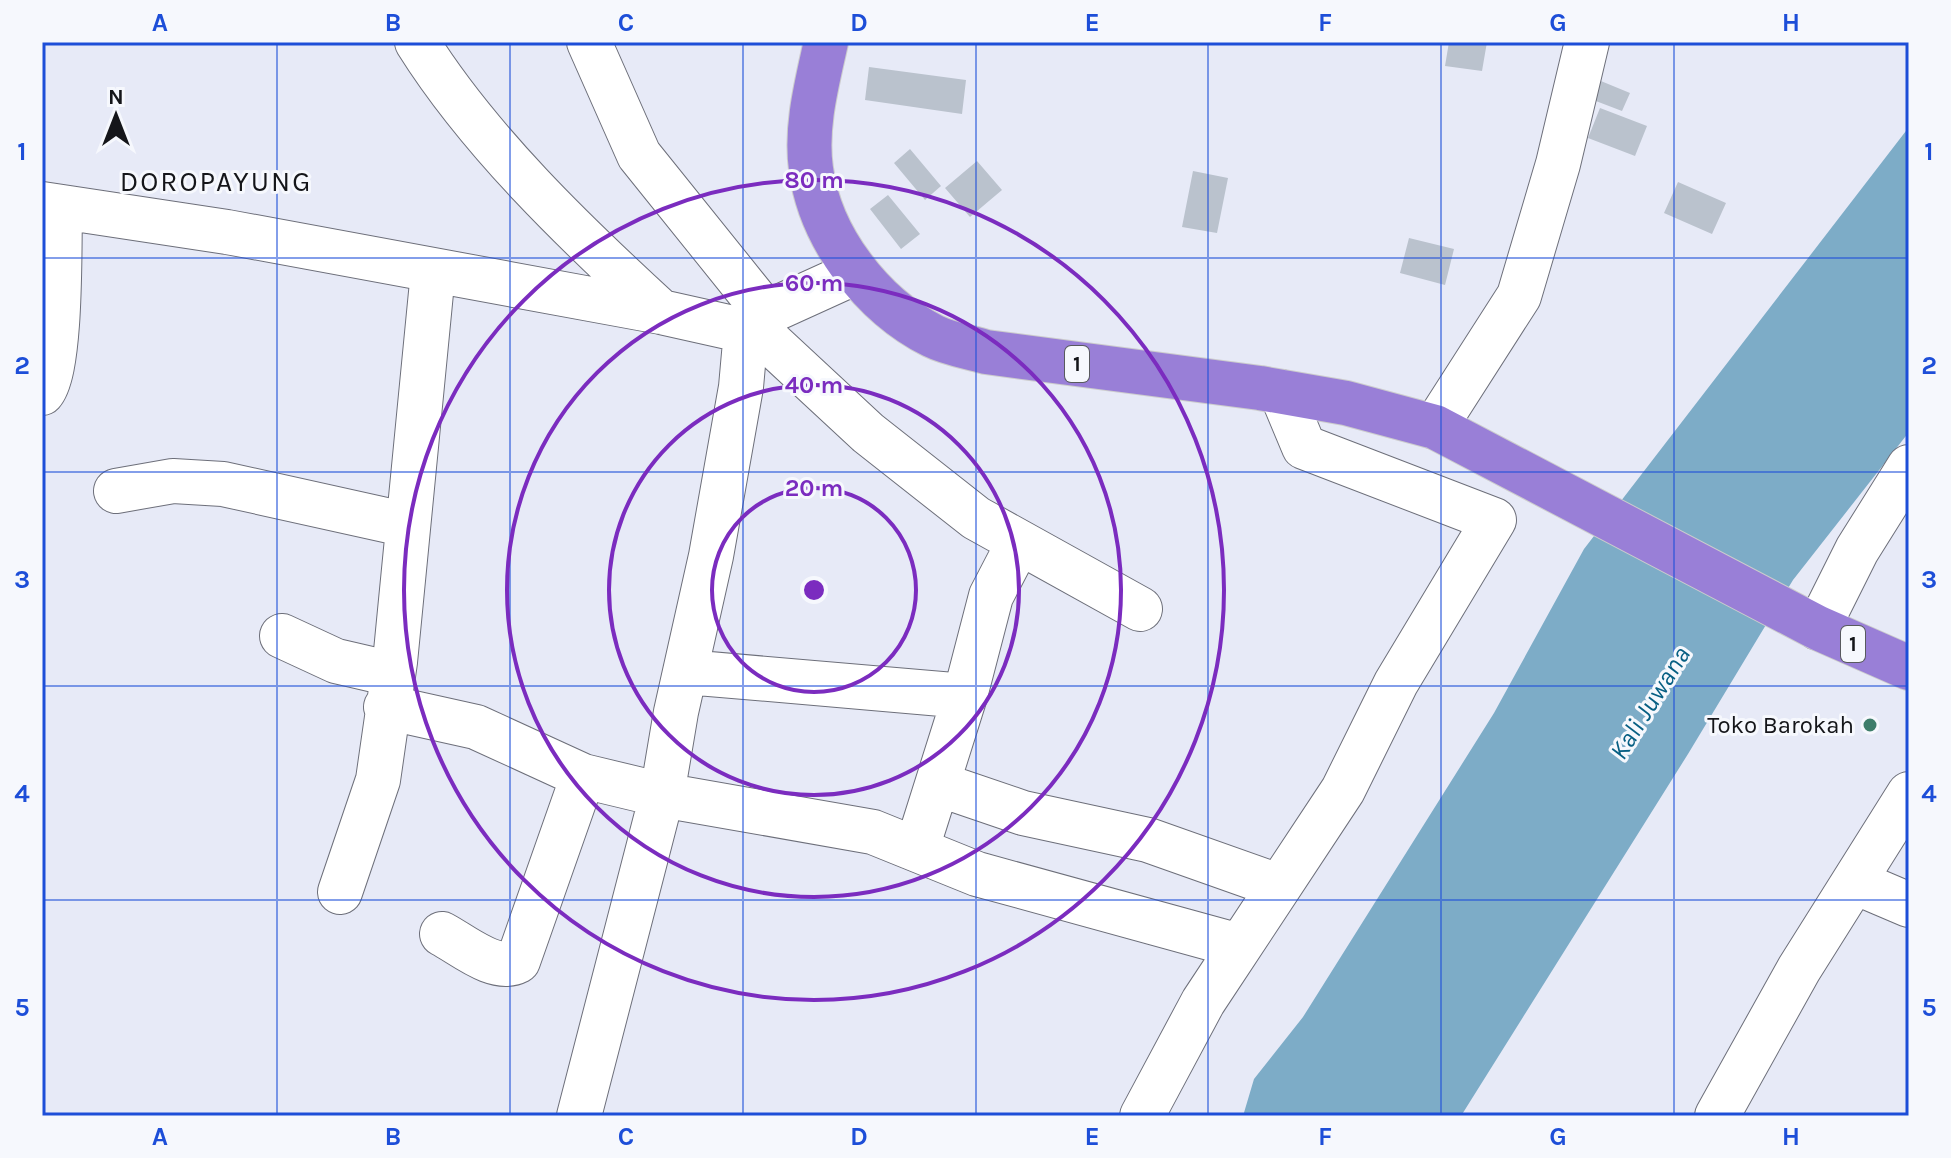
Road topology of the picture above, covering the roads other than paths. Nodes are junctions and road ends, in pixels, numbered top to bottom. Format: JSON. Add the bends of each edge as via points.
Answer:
{"nodes":[{"id":1,"x":417,"y":42,"type":"edge"},
{"id":2,"x":589,"y":42,"type":"edge"},
{"id":3,"x":826,"y":42,"type":"edge"},
{"id":4,"x":1587,"y":42,"type":"edge"},
{"id":5,"x":51,"y":206,"type":"edge"},
{"id":6,"x":433,"y":272,"type":"junction"},
{"id":7,"x":854,"y":273,"type":"junction"},
{"id":8,"x":661,"y":312,"type":"junction"},
{"id":9,"x":756,"y":324,"type":"junction"},
{"id":10,"x":1281,"y":392,"type":"junction"},
{"id":11,"x":42,"y":393,"type":"edge"},
{"id":12,"x":1435,"y":427,"type":"junction"},
{"id":13,"x":1909,"y":467,"type":"edge"},
{"id":14,"x":116,"y":491,"type":"dead end"},
{"id":15,"x":408,"y":525,"type":"junction"},
{"id":16,"x":1018,"y":544,"type":"junction"},
{"id":17,"x":1140,"y":609,"type":"dead end"},
{"id":18,"x":1808,"y":623,"type":"junction"},
{"id":19,"x":282,"y":636,"type":"dead end"},
{"id":20,"x":1909,"y":668,"type":"edge"},
{"id":21,"x":686,"y":672,"type":"junction"},
{"id":22,"x":389,"y":690,"type":"junction"},
{"id":23,"x":965,"y":696,"type":"junction"},
{"id":24,"x":583,"y":776,"type":"junction"},
{"id":25,"x":938,"y":784,"type":"junction"},
{"id":26,"x":1909,"y":794,"type":"edge"},
{"id":27,"x":662,"y":795,"type":"junction"},
{"id":28,"x":917,"y":848,"type":"junction"},
{"id":29,"x":1855,"y":882,"type":"junction"},
{"id":30,"x":1278,"y":886,"type":"junction"},
{"id":31,"x":340,"y":892,"type":"dead end"},
{"id":32,"x":1909,"y":905,"type":"edge"},
{"id":33,"x":442,"y":934,"type":"dead end"},
{"id":34,"x":1239,"y":946,"type":"junction"},
{"id":35,"x":579,"y":1116,"type":"edge"},
{"id":36,"x":1142,"y":1116,"type":"edge"},
{"id":37,"x":1717,"y":1116,"type":"edge"}],
"edges":[{"from":1,"to":8,"type":"street","via":[[445,87],[587,245]]},
{"from":2,"to":9,"type":"street","via":[[639,155]]},
{"from":3,"to":7,"type":"highway","number":"1","via":[[811,112],[811,170],[827,221]]},
{"from":4,"to":12,"type":"street","via":[[1519,296]]},
{"from":5,"to":6,"type":"street","via":[[227,232]]},
{"from":5,"to":11,"type":"street","via":[[55,345],[51,382]]},
{"from":6,"to":8,"type":"street"},
{"from":6,"to":15,"type":"street"},
{"from":7,"to":9,"type":"street"},
{"from":7,"to":10,"type":"highway","number":"1","via":[[905,319],[935,337],[986,352]]},
{"from":8,"to":9,"type":"street"},
{"from":9,"to":16,"type":"street","via":[[868,433],[976,518]]},
{"from":9,"to":21,"type":"street"},
{"from":10,"to":12,"type":"highway","number":"1"},
{"from":10,"to":30,"type":"street","via":[[1304,447],[1494,520],[1396,683],[1343,790]]},
{"from":12,"to":18,"type":"highway","number":"1"},
{"from":13,"to":18,"type":"street"},
{"from":14,"to":15,"type":"street","via":[[173,481],[223,484]]},
{"from":15,"to":22,"type":"street"},
{"from":16,"to":17,"type":"street"},
{"from":16,"to":23,"type":"street","via":[[991,596]]},
{"from":18,"to":20,"type":"highway","number":"1"},
{"from":19,"to":22,"type":"street"},
{"from":21,"to":23,"type":"street"},
{"from":21,"to":27,"type":"street"},
{"from":22,"to":24,"type":"street"},
{"from":22,"to":31,"type":"street","via":[[378,780]]},
{"from":23,"to":25,"type":"street"},
{"from":24,"to":27,"type":"street"},
{"from":24,"to":33,"type":"street","via":[[518,961],[496,964]]},
{"from":25,"to":28,"type":"street"},
{"from":25,"to":30,"type":"street","via":[[1023,813],[1148,840]]},
{"from":26,"to":29,"type":"street"},
{"from":27,"to":28,"type":"street","via":[[873,832]]},
{"from":27,"to":35,"type":"street"},
{"from":28,"to":34,"type":"street","via":[[977,874]]},
{"from":29,"to":32,"type":"street"},
{"from":29,"to":37,"type":"street","via":[[1799,969]]},
{"from":30,"to":34,"type":"street"},
{"from":34,"to":36,"type":"street"}]}
